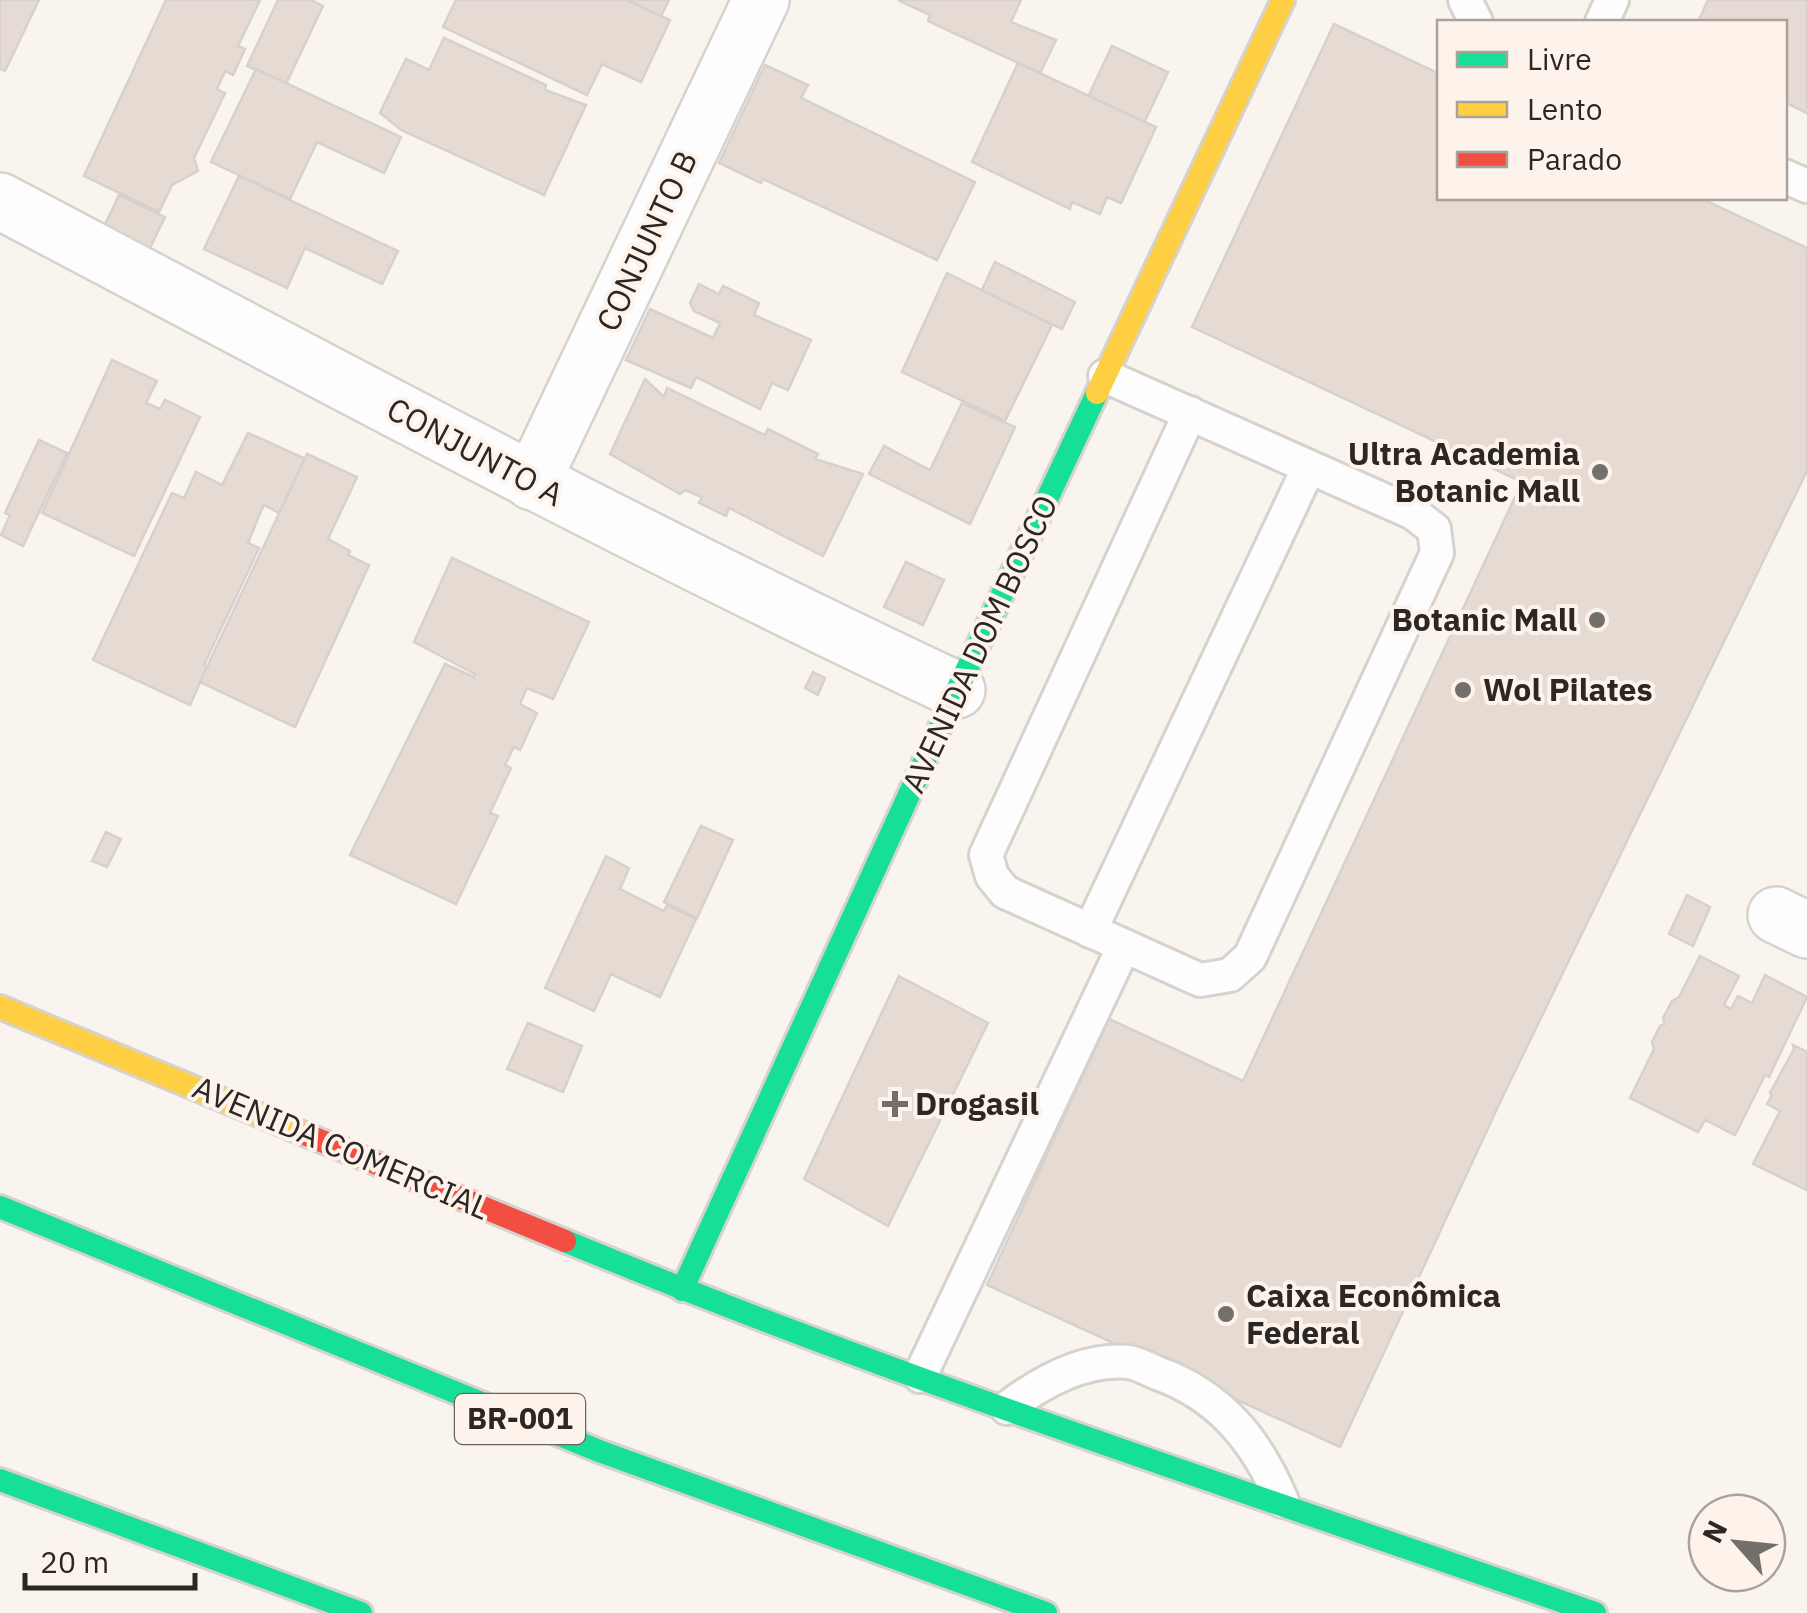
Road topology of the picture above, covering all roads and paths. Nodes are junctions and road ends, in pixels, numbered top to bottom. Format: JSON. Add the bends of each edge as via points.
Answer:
{"nodes":[{"id":1,"x":761,"y":0,"type":"edge"},
{"id":2,"x":1283,"y":0,"type":"edge"},
{"id":3,"x":0,"y":201,"type":"edge"},
{"id":4,"x":1105,"y":376,"type":"junction"},
{"id":5,"x":1190,"y":413,"type":"junction"},
{"id":6,"x":1309,"y":466,"type":"junction"},
{"id":7,"x":532,"y":482,"type":"junction"},
{"id":8,"x":957,"y":690,"type":"junction"},
{"id":9,"x":1090,"y":931,"type":"junction"},
{"id":10,"x":1124,"y":946,"type":"junction"},
{"id":11,"x":0,"y":1006,"type":"edge"},
{"id":12,"x":0,"y":1207,"type":"edge"},
{"id":13,"x":682,"y":1290,"type":"junction"},
{"id":14,"x":920,"y":1376,"type":"junction"},
{"id":15,"x":1007,"y":1408,"type":"junction"},
{"id":16,"x":0,"y":1480,"type":"edge"},
{"id":17,"x":1282,"y":1501,"type":"junction"},
{"id":18,"x":360,"y":1613,"type":"edge"},
{"id":19,"x":1046,"y":1613,"type":"edge"},
{"id":20,"x":1595,"y":1613,"type":"edge"}],
"edges":[{"from":1,"to":7,"type":"street","name":"CONJUNTO B"},
{"from":2,"to":4,"type":"main road","name":"AVENIDA DOM BOSCO"},
{"from":3,"to":7,"type":"street","name":"CONJUNTO A"},
{"from":4,"to":5,"type":"lane"},
{"from":4,"to":8,"type":"main road","name":"AVENIDA DOM BOSCO"},
{"from":5,"to":6,"type":"lane"},
{"from":5,"to":9,"type":"lane","via":[[986,855],[1005,892]]},
{"from":6,"to":9,"type":"lane"},
{"from":6,"to":10,"type":"lane","via":[[1413,513],[1434,529],[1436,553],[1250,957],[1230,975],[1200,980]]},
{"from":7,"to":8,"type":"street","name":"CONJUNTO A"},
{"from":8,"to":13,"type":"main road","name":"AVENIDA DOM BOSCO"},
{"from":9,"to":10,"type":"lane"},
{"from":10,"to":14,"type":"lane"},
{"from":11,"to":13,"type":"main road","name":"AVENIDA COMERCIAL"},
{"from":12,"to":19,"type":"main road","number":"BR-001","via":[[598,1451]]},
{"from":13,"to":14,"type":"main road","name":"AVENIDA COMERCIAL"},
{"from":14,"to":15,"type":"main road","name":"AVENIDA COMERCIAL"},
{"from":15,"to":17,"type":"main road","name":"AVENIDA COMERCIAL"},
{"from":15,"to":17,"type":"lane","via":[[1036,1386],[1081,1368],[1128,1362],[1176,1380],[1232,1417]]},
{"from":16,"to":18,"type":"main road"},
{"from":17,"to":20,"type":"main road","name":"AVENIDA COMERCIAL"}]}
